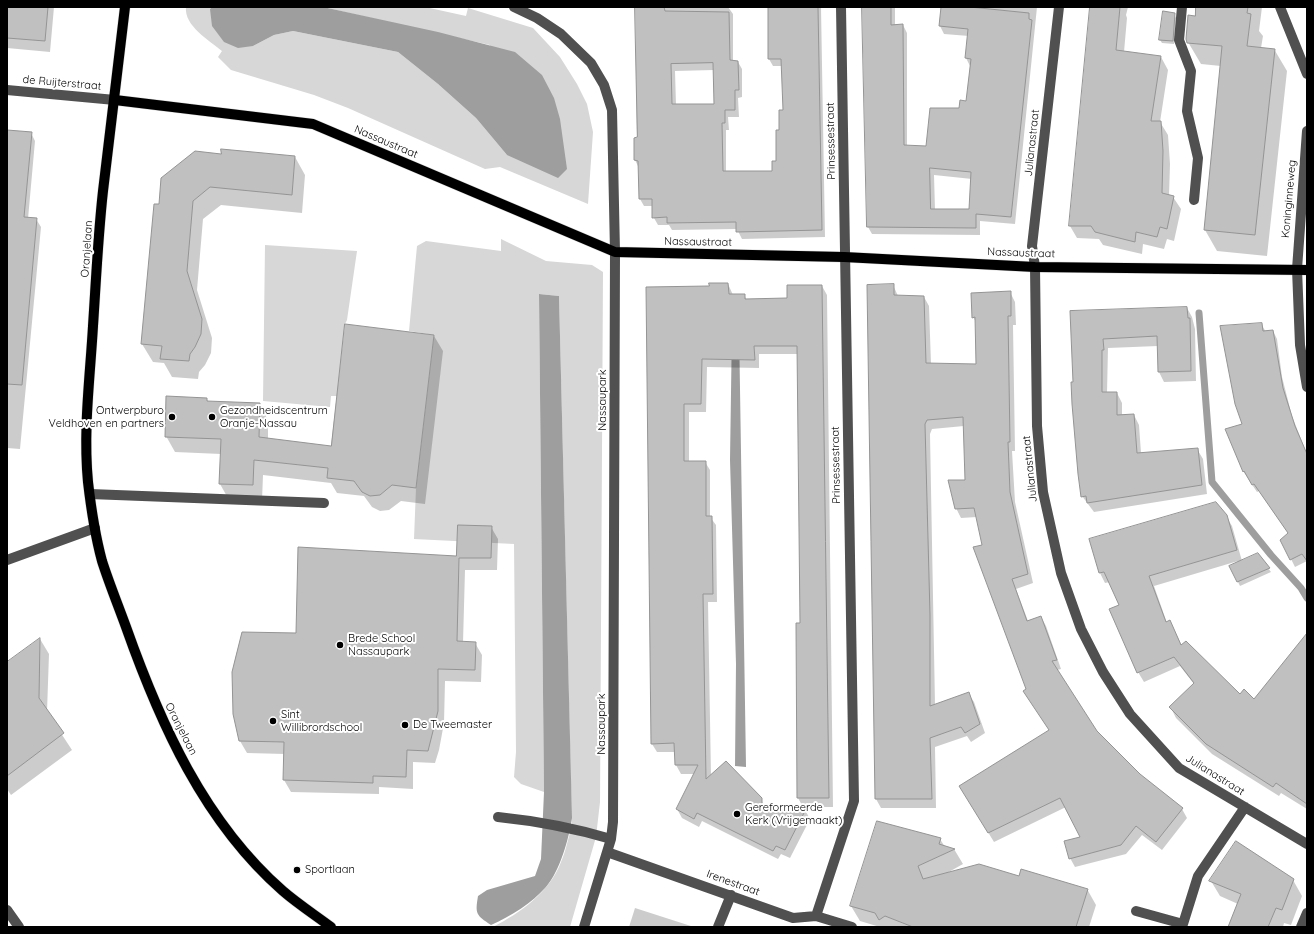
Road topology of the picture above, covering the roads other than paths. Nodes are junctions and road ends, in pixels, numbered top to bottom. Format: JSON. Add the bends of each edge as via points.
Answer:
{"nodes":[{"id":1,"x":125,"y":7,"type":"edge"},
{"id":2,"x":514,"y":7,"type":"edge"},
{"id":3,"x":841,"y":7,"type":"edge"},
{"id":4,"x":1059,"y":7,"type":"edge"},
{"id":5,"x":1182,"y":7,"type":"edge"},
{"id":6,"x":1280,"y":7,"type":"edge"},
{"id":7,"x":1307,"y":74,"type":"edge"},
{"id":8,"x":7,"y":90,"type":"edge"},
{"id":9,"x":115,"y":100,"type":"junction"},
{"id":10,"x":1307,"y":131,"type":"edge"},
{"id":11,"x":1194,"y":200,"type":"dead end"},
{"id":12,"x":615,"y":252,"type":"junction"},
{"id":13,"x":844,"y":257,"type":"junction"},
{"id":14,"x":1035,"y":266,"type":"junction"},
{"id":15,"x":1302,"y":269,"type":"edge"},
{"id":16,"x":1307,"y":387,"type":"edge"},
{"id":17,"x":90,"y":494,"type":"junction"},
{"id":18,"x":324,"y":503,"type":"dead end"},
{"id":19,"x":95,"y":528,"type":"junction"},
{"id":20,"x":7,"y":560,"type":"edge"},
{"id":21,"x":1245,"y":807,"type":"junction"},
{"id":22,"x":498,"y":817,"type":"dead end"},
{"id":23,"x":611,"y":838,"type":"junction"},
{"id":24,"x":1307,"y":844,"type":"edge"},
{"id":25,"x":607,"y":852,"type":"junction"},
{"id":26,"x":731,"y":895,"type":"junction"},
{"id":27,"x":7,"y":910,"type":"edge"},
{"id":28,"x":1136,"y":911,"type":"dead end"},
{"id":29,"x":1307,"y":913,"type":"edge"},
{"id":30,"x":816,"y":916,"type":"junction"},
{"id":31,"x":19,"y":927,"type":"edge"},
{"id":32,"x":331,"y":927,"type":"edge"},
{"id":33,"x":584,"y":927,"type":"edge"},
{"id":34,"x":718,"y":927,"type":"edge"},
{"id":35,"x":852,"y":927,"type":"edge"},
{"id":36,"x":1301,"y":927,"type":"edge"}],
"edges":[{"from":1,"to":9,"type":"main road","name":"Oranjelaan"},
{"from":2,"to":12,"type":"street","name":"Nassaupark","via":[[561,34],[591,63],[604,85],[612,110]]},
{"from":3,"to":13,"type":"street","name":"Prinsessestraat"},
{"from":4,"to":14,"type":"street","name":"Julianastraat","via":[[1032,246]]},
{"from":5,"to":11,"type":"street","via":[[1179,40],[1191,71],[1187,111],[1198,158]]},
{"from":6,"to":7,"type":"street"},
{"from":8,"to":9,"type":"street","name":"de Ruijterstraat"},
{"from":9,"to":12,"type":"main road","name":"Nassaustraat","via":[[313,124]]},
{"from":9,"to":17,"type":"main road","name":"Oranjelaan","via":[[103,193],[90,376],[87,432]]},
{"from":10,"to":15,"type":"street","name":"Koninginneweg"},
{"from":12,"to":13,"type":"main road","name":"Nassaustraat"},
{"from":12,"to":23,"type":"street","name":"Nassaupark","via":[[614,822]]},
{"from":13,"to":14,"type":"main road","name":"Nassaustraat"},
{"from":13,"to":30,"type":"street","name":"Prinsessestraat","via":[[854,801]]},
{"from":14,"to":15,"type":"main road","name":"Nassaustraat"},
{"from":14,"to":21,"type":"street","name":"Julianastraat","via":[[1037,426],[1043,492],[1061,573],[1081,629],[1103,672],[1130,714],[1179,768]]},
{"from":15,"to":16,"type":"street","name":"Koninginneweg","via":[[1300,345]]},
{"from":17,"to":18,"type":"street"},
{"from":17,"to":19,"type":"main road","name":"Oranjelaan"},
{"from":19,"to":20,"type":"street"},
{"from":19,"to":32,"type":"main road","name":"Oranjelaan","via":[[102,560],[142,672],[156,708],[192,778],[212,810],[256,865],[283,892]]},
{"from":21,"to":24,"type":"street","name":"Julianastraat"},
{"from":21,"to":28,"type":"street","via":[[1198,876],[1183,924]]},
{"from":22,"to":23,"type":"street","via":[[538,821]]},
{"from":23,"to":25,"type":"street","name":"Nassaupark"},
{"from":25,"to":26,"type":"street","name":"Irenestraat"},
{"from":25,"to":33,"type":"street","name":"Nassaupark"},
{"from":26,"to":30,"type":"street","name":"Irenestraat","via":[[793,918]]},
{"from":26,"to":34,"type":"street"},
{"from":27,"to":31,"type":"street"},
{"from":29,"to":36,"type":"street"},
{"from":30,"to":35,"type":"street","name":"Irenestraat"}]}
